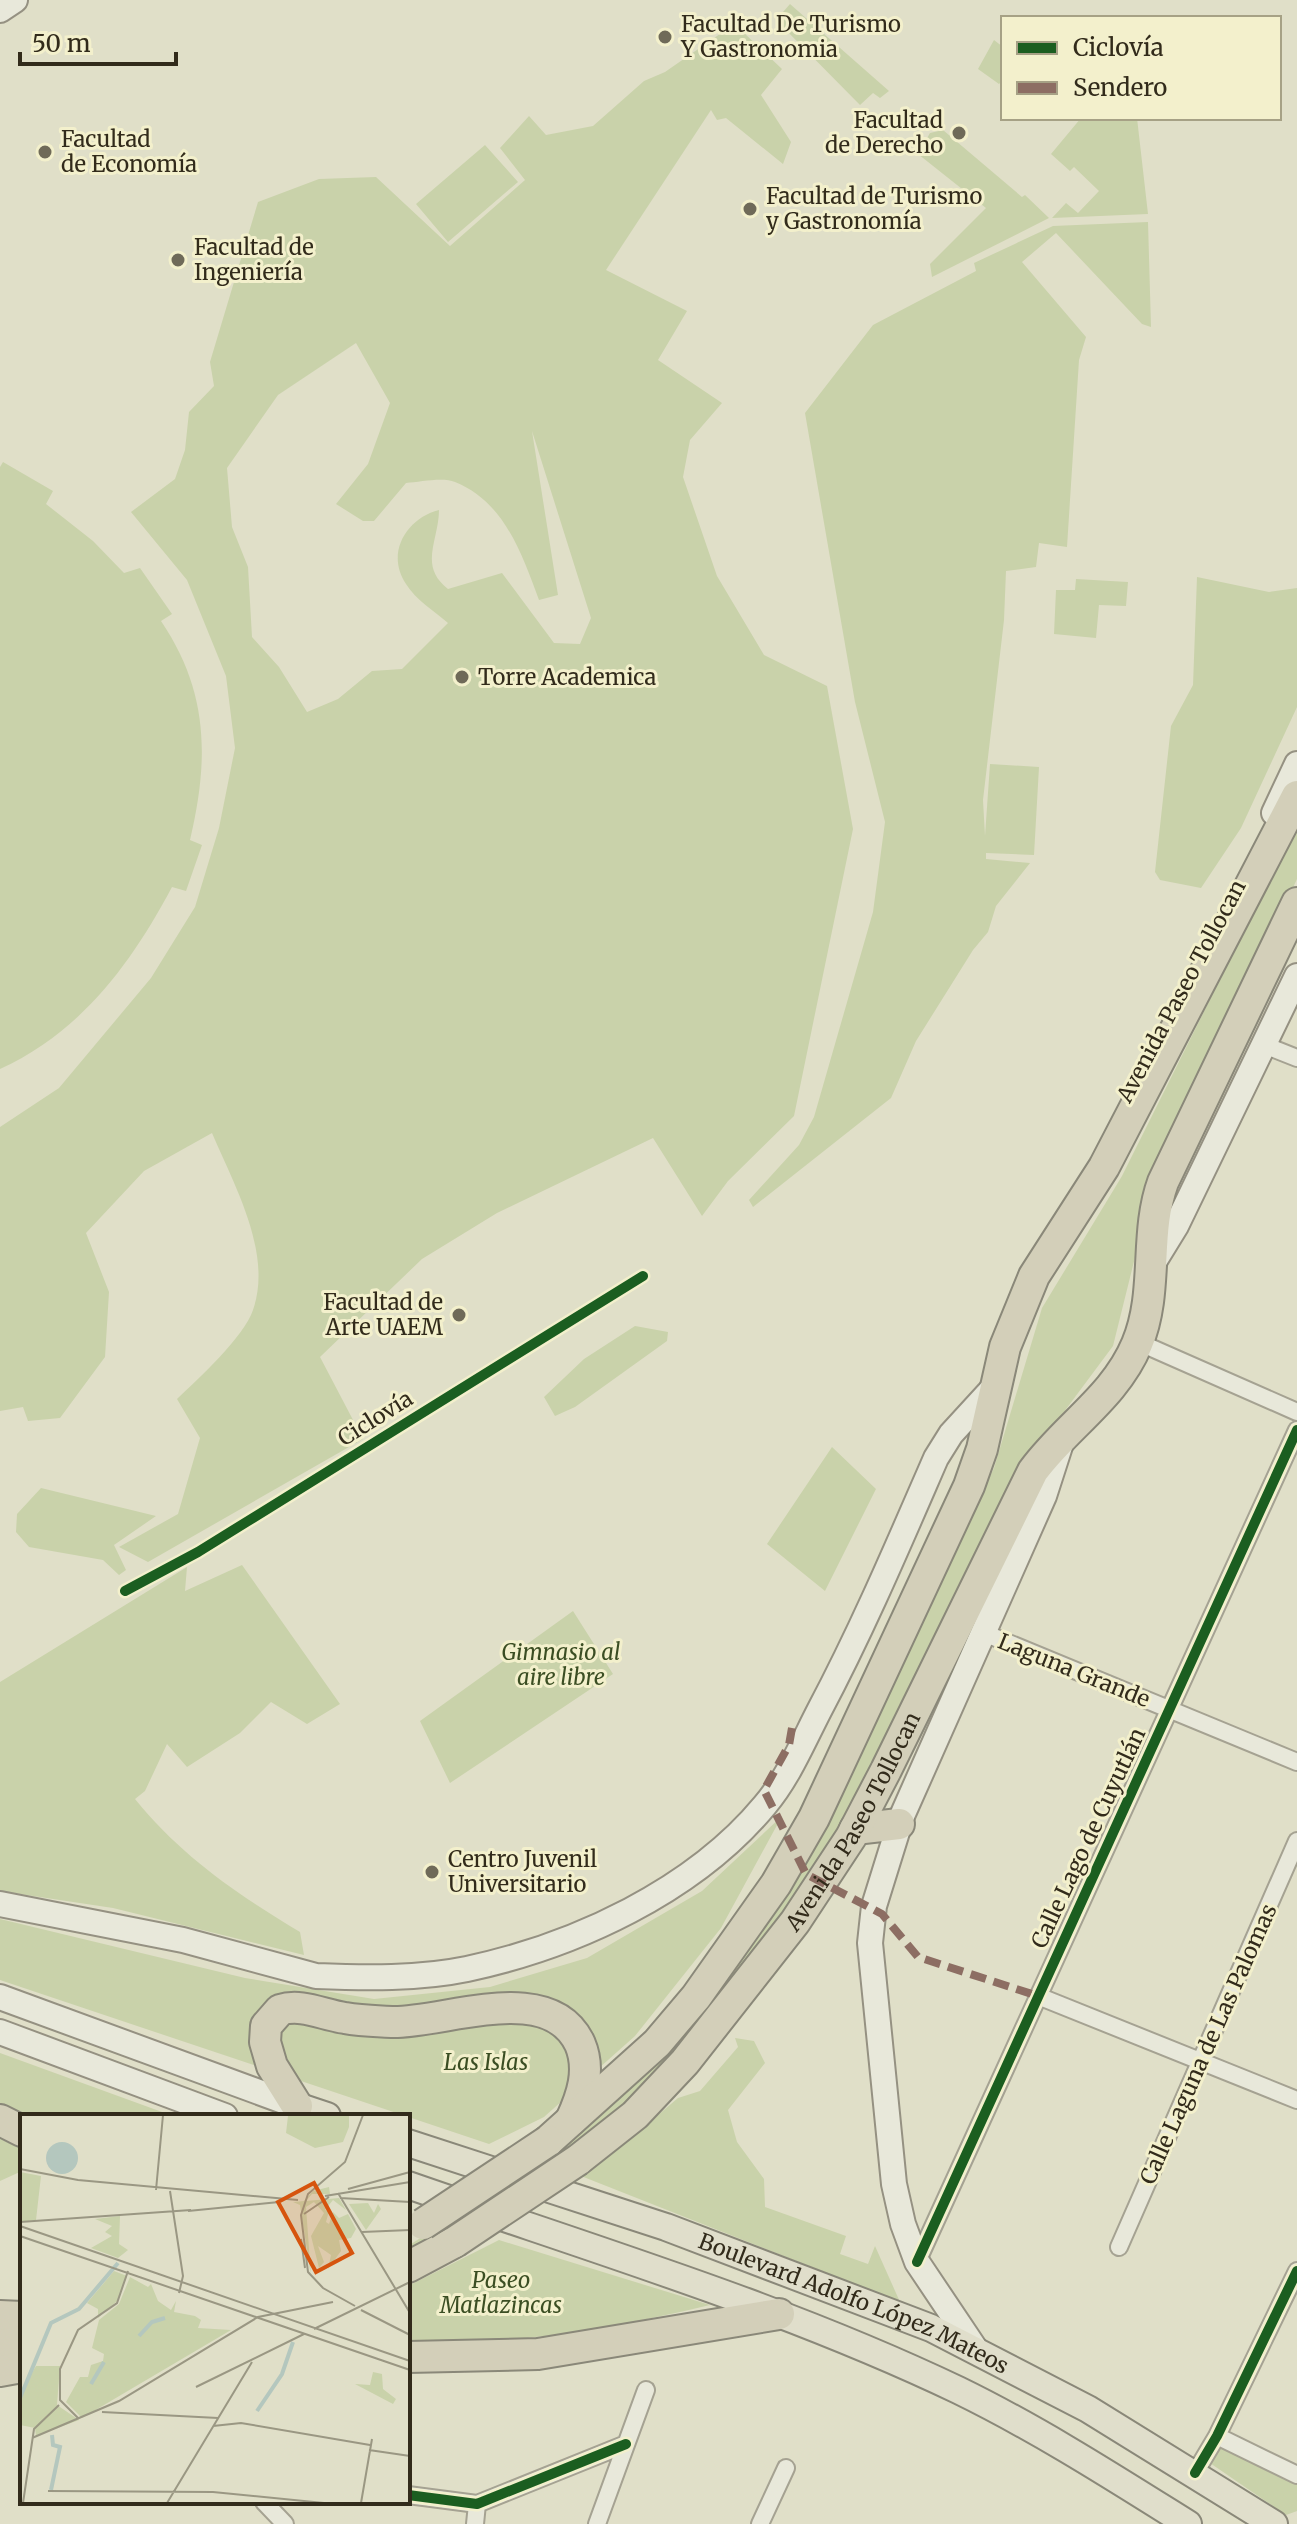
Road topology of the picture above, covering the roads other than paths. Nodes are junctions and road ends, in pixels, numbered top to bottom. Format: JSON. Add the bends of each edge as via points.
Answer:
{"nodes":[{"id":1,"x":15,"y":0,"type":"edge"},
{"id":2,"x":0,"y":10,"type":"edge"},
{"id":3,"x":1297,"y":764,"type":"edge"},
{"id":4,"x":1297,"y":796,"type":"edge"},
{"id":5,"x":1297,"y":903,"type":"edge"},
{"id":6,"x":1297,"y":976,"type":"edge"},
{"id":7,"x":1264,"y":1045,"type":"junction"},
{"id":8,"x":1297,"y":1058,"type":"edge"},
{"id":9,"x":1070,"y":1220,"type":"junction"},
{"id":10,"x":1152,"y":1265,"type":"junction"},
{"id":11,"x":1138,"y":1342,"type":"junction"},
{"id":12,"x":995,"y":1386,"type":"junction"},
{"id":13,"x":1297,"y":1412,"type":"edge"},
{"id":14,"x":1297,"y":1430,"type":"edge"},
{"id":15,"x":1063,"y":1434,"type":"junction"},
{"id":16,"x":984,"y":1633,"type":"junction"},
{"id":17,"x":1169,"y":1709,"type":"junction"},
{"id":18,"x":1297,"y":1762,"type":"edge"},
{"id":19,"x":899,"y":1824,"type":"junction"},
{"id":20,"x":855,"y":1829,"type":"junction"},
{"id":21,"x":1297,"y":1841,"type":"edge"},
{"id":22,"x":0,"y":1904,"type":"edge"},
{"id":23,"x":1038,"y":1996,"type":"junction"},
{"id":24,"x":0,"y":1997,"type":"edge"},
{"id":25,"x":0,"y":2032,"type":"edge"},
{"id":26,"x":1199,"y":2061,"type":"junction"},
{"id":27,"x":1297,"y":2100,"type":"edge"},
{"id":28,"x":297,"y":2106,"type":"junction"},
{"id":29,"x":220,"y":2114,"type":"edge"},
{"id":30,"x":321,"y":2114,"type":"edge"},
{"id":31,"x":0,"y":2120,"type":"edge"},
{"id":32,"x":20,"y":2130,"type":"edge"},
{"id":33,"x":559,"y":2132,"type":"junction"},
{"id":34,"x":410,"y":2144,"type":"edge"},
{"id":35,"x":410,"y":2186,"type":"edge"},
{"id":36,"x":416,"y":2227,"type":"edge"},
{"id":37,"x":1119,"y":2247,"type":"dead end"},
{"id":38,"x":917,"y":2262,"type":"junction"},
{"id":39,"x":410,"y":2266,"type":"edge"},
{"id":40,"x":1297,"y":2271,"type":"edge"},
{"id":41,"x":779,"y":2314,"type":"junction"},
{"id":42,"x":0,"y":2316,"type":"edge"},
{"id":43,"x":20,"y":2317,"type":"edge"},
{"id":44,"x":20,"y":2341,"type":"edge"},
{"id":45,"x":0,"y":2345,"type":"edge"},
{"id":46,"x":974,"y":2347,"type":"junction"},
{"id":47,"x":410,"y":2357,"type":"edge"},
{"id":48,"x":20,"y":2367,"type":"edge"},
{"id":49,"x":0,"y":2371,"type":"edge"},
{"id":50,"x":646,"y":2390,"type":"dead end"},
{"id":51,"x":1217,"y":2436,"type":"junction"},
{"id":52,"x":626,"y":2444,"type":"junction"},
{"id":53,"x":786,"y":2468,"type":"dead end"},
{"id":54,"x":1195,"y":2473,"type":"junction"},
{"id":55,"x":1297,"y":2475,"type":"edge"},
{"id":56,"x":410,"y":2495,"type":"edge"},
{"id":57,"x":266,"y":2504,"type":"edge"},
{"id":58,"x":477,"y":2504,"type":"junction"},
{"id":59,"x":285,"y":2524,"type":"edge"},
{"id":60,"x":475,"y":2524,"type":"edge"},
{"id":61,"x":597,"y":2524,"type":"edge"},
{"id":62,"x":760,"y":2524,"type":"edge"},
{"id":63,"x":1188,"y":2524,"type":"edge"},
{"id":64,"x":1274,"y":2524,"type":"edge"}],
"edges":[{"from":1,"to":2,"type":"main road"},
{"from":3,"to":9,"type":"main road","name":"Avenida Paseo Tollocan","via":[[1104,1135]]},
{"from":4,"to":9,"type":"highway","name":"Avenida Paseo Tollocan","via":[[1110,1157]]},
{"from":5,"to":10,"type":"highway","name":"Avenida Paseo Tollocan","via":[[1163,1182],[1151,1222]]},
{"from":6,"to":7,"type":"main road","name":"Avenida Paseo Tollocan"},
{"from":7,"to":8,"type":"street"},
{"from":7,"to":10,"type":"main road","name":"Avenida Paseo Tollocan"},
{"from":9,"to":12,"type":"highway","name":"Avenida Paseo Tollocan","via":[[1034,1276]]},
{"from":10,"to":11,"type":"highway","name":"Avenida Paseo Tollocan"},
{"from":11,"to":13,"type":"street"},
{"from":11,"to":15,"type":"highway","name":"Avenida Paseo Tollocan","via":[[1115,1384]]},
{"from":12,"to":22,"type":"main road","via":[[936,1458],[863,1627],[766,1804],[702,1864],[612,1919],[560,1941],[465,1969],[338,1977]]},
{"from":12,"to":33,"type":"highway","name":"Avenida Paseo Tollocan","via":[[969,1486],[814,1818],[776,1884],[657,2043]]},
{"from":14,"to":17,"type":"street","name":"Calle Lago de Cuyutlán"},
{"from":15,"to":16,"type":"main road","via":[[1044,1496]]},
{"from":15,"to":20,"type":"highway","name":"Avenida Paseo Tollocan","via":[[1019,1495]]},
{"from":16,"to":17,"type":"street","name":"Laguna Grande"},
{"from":16,"to":19,"type":"main road"},
{"from":17,"to":18,"type":"street","name":"Laguna Grande"},
{"from":17,"to":23,"type":"street","name":"Calle Lago de Cuyutlán"},
{"from":19,"to":20,"type":"highway"},
{"from":19,"to":38,"type":"main road","via":[[874,1906],[870,1943],[894,2184]]},
{"from":20,"to":39,"type":"highway","name":"Avenida Paseo Tollocan","bridge":true,"via":[[751,1983],[635,2115],[578,2160]]},
{"from":21,"to":26,"type":"street","name":"Calle Laguna de Las Palomas"},
{"from":23,"to":26,"type":"street"},
{"from":23,"to":38,"type":"street","name":"Calle Lago de Cuyutlán"},
{"from":24,"to":28,"type":"main road"},
{"from":25,"to":29,"type":"main road"},
{"from":26,"to":27,"type":"street"},
{"from":26,"to":37,"type":"street","name":"Calle Laguna de Las Palomas"},
{"from":28,"to":30,"type":"main road"},
{"from":28,"to":33,"type":"highway","via":[[267,2050],[266,2026],[280,2010],[415,2022],[522,2007],[562,2021],[582,2049],[586,2074]]},
{"from":31,"to":32,"type":"highway"},
{"from":33,"to":36,"type":"highway","name":"Avenida Paseo Tollocan","bridge":true},
{"from":34,"to":46,"type":"main road","name":"Boulevard Adolfo López Mateos","via":[[666,2227]]},
{"from":35,"to":41,"type":"main road","name":"Boulevard Adolfo López Mateos"},
{"from":38,"to":46,"type":"main road"},
{"from":40,"to":51,"type":"street"},
{"from":41,"to":47,"type":"highway","via":[[538,2354]]},
{"from":41,"to":63,"type":"main road","name":"Boulevard Adolfo López Mateos","via":[[959,2391],[1056,2442]]},
{"from":42,"to":43,"type":"highway"},
{"from":44,"to":45,"type":"highway"},
{"from":46,"to":54,"type":"main road","name":"Boulevard Adolfo López Mateos"},
{"from":48,"to":49,"type":"highway"},
{"from":50,"to":52,"type":"street"},
{"from":51,"to":54,"type":"street"},
{"from":51,"to":55,"type":"street"},
{"from":52,"to":58,"type":"street"},
{"from":52,"to":61,"type":"street"},
{"from":53,"to":62,"type":"street"},
{"from":54,"to":64,"type":"main road","name":"Boulevard Adolfo López Mateos"},
{"from":56,"to":58,"type":"street"},
{"from":57,"to":59,"type":"street"},
{"from":58,"to":60,"type":"street"}]}
